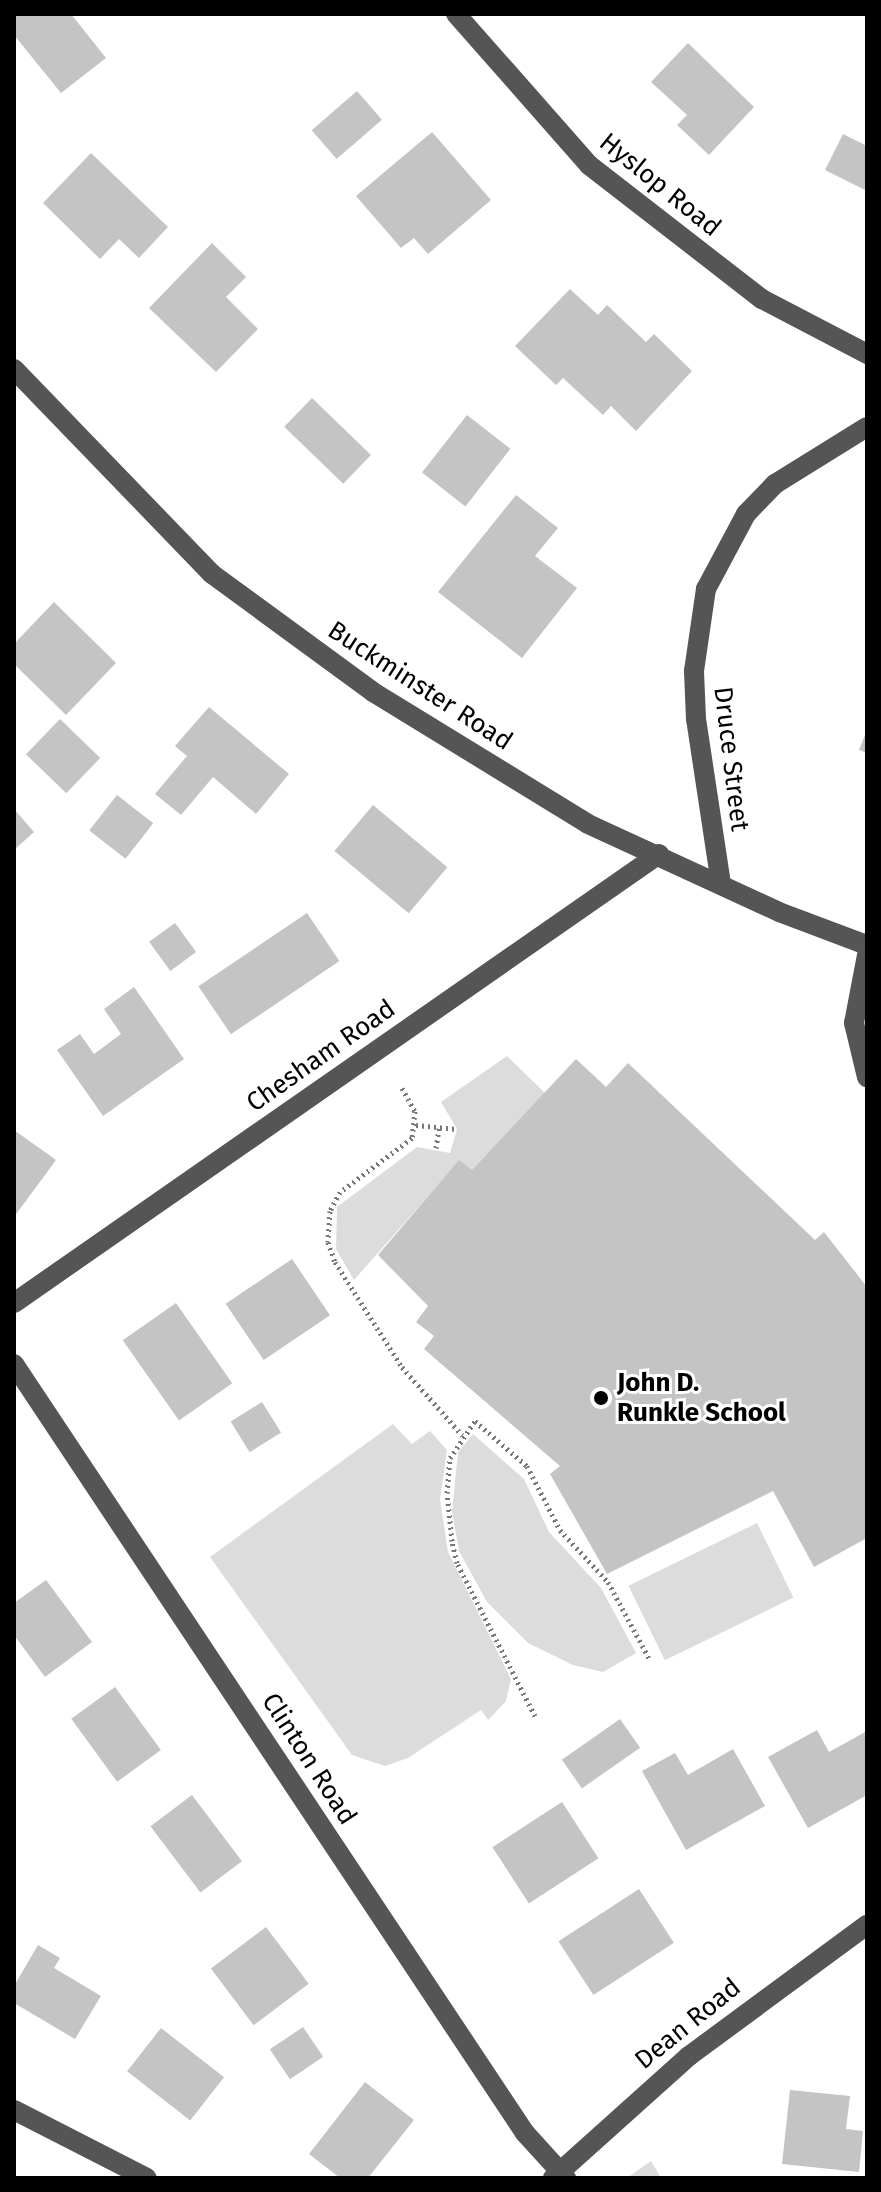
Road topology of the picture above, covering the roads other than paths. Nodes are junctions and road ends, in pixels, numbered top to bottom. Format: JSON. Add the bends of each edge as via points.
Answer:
{"nodes":[{"id":1,"x":456,"y":14,"type":"edge"},
{"id":2,"x":867,"y":354,"type":"edge"},
{"id":3,"x":14,"y":369,"type":"edge"},
{"id":4,"x":867,"y":427,"type":"edge"},
{"id":5,"x":659,"y":854,"type":"junction"},
{"id":6,"x":721,"y":884,"type":"junction"},
{"id":7,"x":867,"y":945,"type":"edge"},
{"id":8,"x":867,"y":955,"type":"edge"},
{"id":9,"x":867,"y":1077,"type":"edge"},
{"id":10,"x":14,"y":1303,"type":"edge"},
{"id":11,"x":14,"y":1364,"type":"edge"},
{"id":12,"x":867,"y":1925,"type":"edge"},
{"id":13,"x":14,"y":2110,"type":"edge"},
{"id":14,"x":559,"y":2176,"type":"edge"},
{"id":15,"x":147,"y":2178,"type":"edge"}],
"edges":[{"from":1,"to":2,"type":"street","name":"Hyslop Road","via":[[589,165],[762,299]]},
{"from":3,"to":5,"type":"street","name":"Buckminster Road","via":[[212,574],[373,692],[588,824]]},
{"from":4,"to":6,"type":"street","name":"Druce Street","via":[[775,484],[746,514],[706,589],[694,671],[696,719]]},
{"from":5,"to":6,"type":"street","name":"Buckminster Road"},
{"from":5,"to":10,"type":"street","name":"Chesham Road"},
{"from":6,"to":7,"type":"street","name":"Buckminster Road"},
{"from":8,"to":9,"type":"street","via":[[854,1023]]},
{"from":11,"to":14,"type":"street","name":"Clinton Road","via":[[525,2133]]},
{"from":12,"to":14,"type":"street","name":"Dean Road","via":[[717,2033]]},
{"from":13,"to":15,"type":"street"}]}
